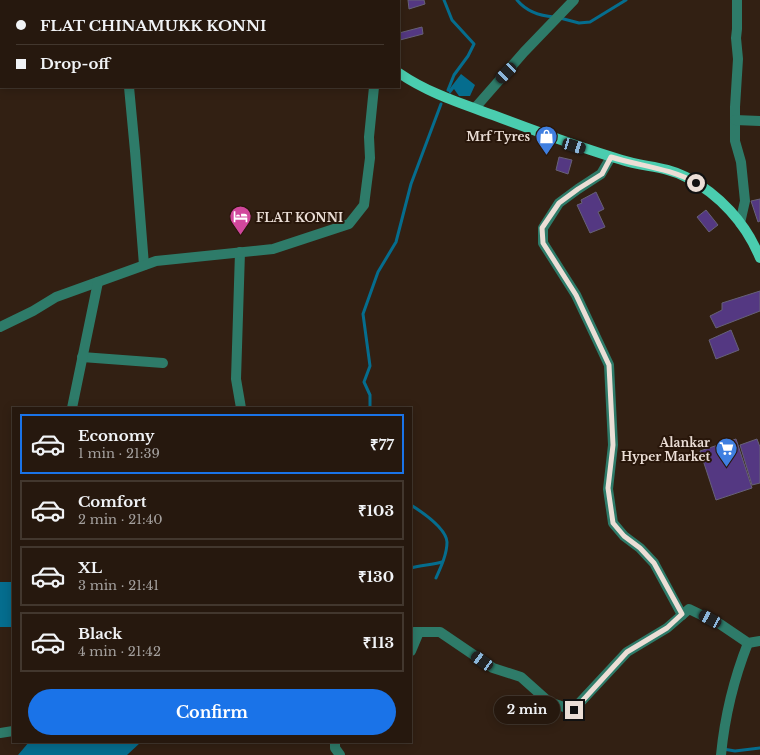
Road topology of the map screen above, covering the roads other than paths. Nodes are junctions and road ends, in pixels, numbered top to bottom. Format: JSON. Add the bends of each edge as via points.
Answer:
{"nodes":[{"id":1,"x":574,"y":0,"type":"edge"},
{"id":2,"x":737,"y":0,"type":"edge"},
{"id":3,"x":400,"y":74,"type":"edge"},
{"id":4,"x":129,"y":88,"type":"edge"},
{"id":5,"x":374,"y":88,"type":"edge"},
{"id":6,"x":475,"y":108,"type":"junction"},
{"id":7,"x":735,"y":120,"type":"junction"},
{"id":8,"x":760,"y":121,"type":"edge"},
{"id":9,"x":611,"y":157,"type":"junction"},
{"id":10,"x":740,"y":223,"type":"junction"},
{"id":11,"x":240,"y":252,"type":"junction"},
{"id":12,"x":760,"y":258,"type":"edge"},
{"id":13,"x":144,"y":265,"type":"junction"},
{"id":14,"x":98,"y":282,"type":"junction"},
{"id":15,"x":0,"y":327,"type":"edge"},
{"id":16,"x":82,"y":357,"type":"junction"},
{"id":17,"x":163,"y":363,"type":"dead end"},
{"id":18,"x":72,"y":407,"type":"edge"},
{"id":19,"x":241,"y":407,"type":"edge"},
{"id":20,"x":682,"y":614,"type":"junction"},
{"id":21,"x":415,"y":634,"type":"edge"},
{"id":22,"x":760,"y":641,"type":"edge"},
{"id":23,"x":748,"y":643,"type":"junction"},
{"id":24,"x":412,"y":647,"type":"edge"},
{"id":25,"x":12,"y":731,"type":"edge"},
{"id":26,"x":0,"y":733,"type":"edge"},
{"id":27,"x":335,"y":743,"type":"edge"},
{"id":28,"x":340,"y":755,"type":"edge"},
{"id":29,"x":721,"y":755,"type":"edge"}],
"edges":[{"from":1,"to":6,"type":"street"},
{"from":2,"to":7,"type":"street"},
{"from":3,"to":6,"type":"main road","via":[[434,93]]},
{"from":4,"to":13,"type":"street"},
{"from":5,"to":11,"type":"street","via":[[369,137],[370,158],[364,205],[349,224],[273,249]]},
{"from":6,"to":9,"type":"main road","via":[[574,146]]},
{"from":7,"to":8,"type":"street"},
{"from":7,"to":10,"type":"street","via":[[735,141],[746,201]]},
{"from":9,"to":10,"type":"main road","via":[[684,176],[709,191]]},
{"from":9,"to":20,"type":"street","via":[[602,174],[559,203],[542,228],[543,243],[576,295],[609,365],[613,445],[608,488],[613,523],[654,563]]},
{"from":10,"to":12,"type":"main road"},
{"from":11,"to":13,"type":"street","via":[[156,261]]},
{"from":11,"to":19,"type":"street","via":[[236,379]]},
{"from":13,"to":14,"type":"street"},
{"from":14,"to":15,"type":"street","via":[[56,297]]},
{"from":14,"to":16,"type":"street"},
{"from":16,"to":17,"type":"street"},
{"from":16,"to":18,"type":"street"},
{"from":20,"to":21,"type":"street","via":[[667,628],[627,652],[574,710],[548,702],[521,677],[493,668],[440,632]]},
{"from":20,"to":23,"type":"street","via":[[689,608],[720,624]]},
{"from":21,"to":24,"type":"street"},
{"from":22,"to":23,"type":"street"},
{"from":23,"to":29,"type":"street","via":[[737,670],[726,710]]},
{"from":25,"to":26,"type":"street"},
{"from":27,"to":28,"type":"street"}]}
